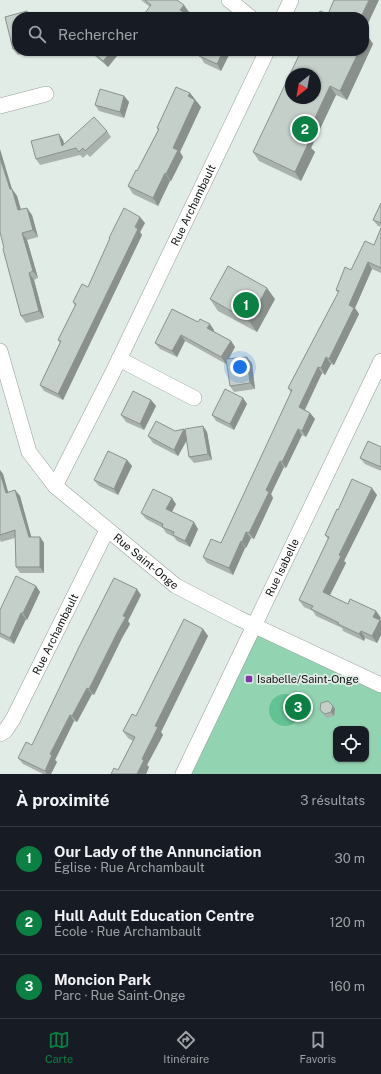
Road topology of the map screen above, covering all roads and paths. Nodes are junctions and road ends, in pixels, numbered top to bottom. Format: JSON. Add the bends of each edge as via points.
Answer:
{"nodes":[{"id":1,"x":229,"y":0,"type":"edge"},
{"id":2,"x":291,"y":0,"type":"edge"},
{"id":3,"x":244,"y":12,"type":"edge"},
{"id":4,"x":285,"y":12,"type":"edge"},
{"id":5,"x":265,"y":56,"type":"edge"},
{"id":6,"x":46,"y":94,"type":"dead end"},
{"id":7,"x":0,"y":106,"type":"edge"},
{"id":8,"x":0,"y":351,"type":"edge"},
{"id":9,"x":119,"y":359,"type":"junction"},
{"id":10,"x":381,"y":361,"type":"edge"},
{"id":11,"x":194,"y":398,"type":"dead end"},
{"id":12,"x":55,"y":486,"type":"junction"},
{"id":13,"x":107,"y":530,"type":"junction"},
{"id":14,"x":254,"y":626,"type":"junction"},
{"id":15,"x":381,"y":685,"type":"edge"},
{"id":16,"x":0,"y":734,"type":"edge"},
{"id":17,"x":183,"y":774,"type":"edge"}],
"edges":[{"from":1,"to":3,"type":"street"},
{"from":2,"to":4,"type":"street"},
{"from":5,"to":9,"type":"street","name":"Rue Archambault"},
{"from":6,"to":7,"type":"street"},
{"from":8,"to":12,"type":"street","name":"Rue Saint-Onge","via":[[29,452]]},
{"from":9,"to":11,"type":"street"},
{"from":9,"to":12,"type":"street","name":"Rue Archambault"},
{"from":10,"to":14,"type":"street","name":"Rue Isabelle"},
{"from":12,"to":13,"type":"street","name":"Rue Saint-Onge"},
{"from":13,"to":14,"type":"street","name":"Rue Saint-Onge","via":[[176,586]]},
{"from":13,"to":16,"type":"street","name":"Rue Archambault","via":[[13,719]]},
{"from":14,"to":15,"type":"street","name":"Rue Saint-Onge"},
{"from":14,"to":17,"type":"street","name":"Rue Isabelle"}]}
